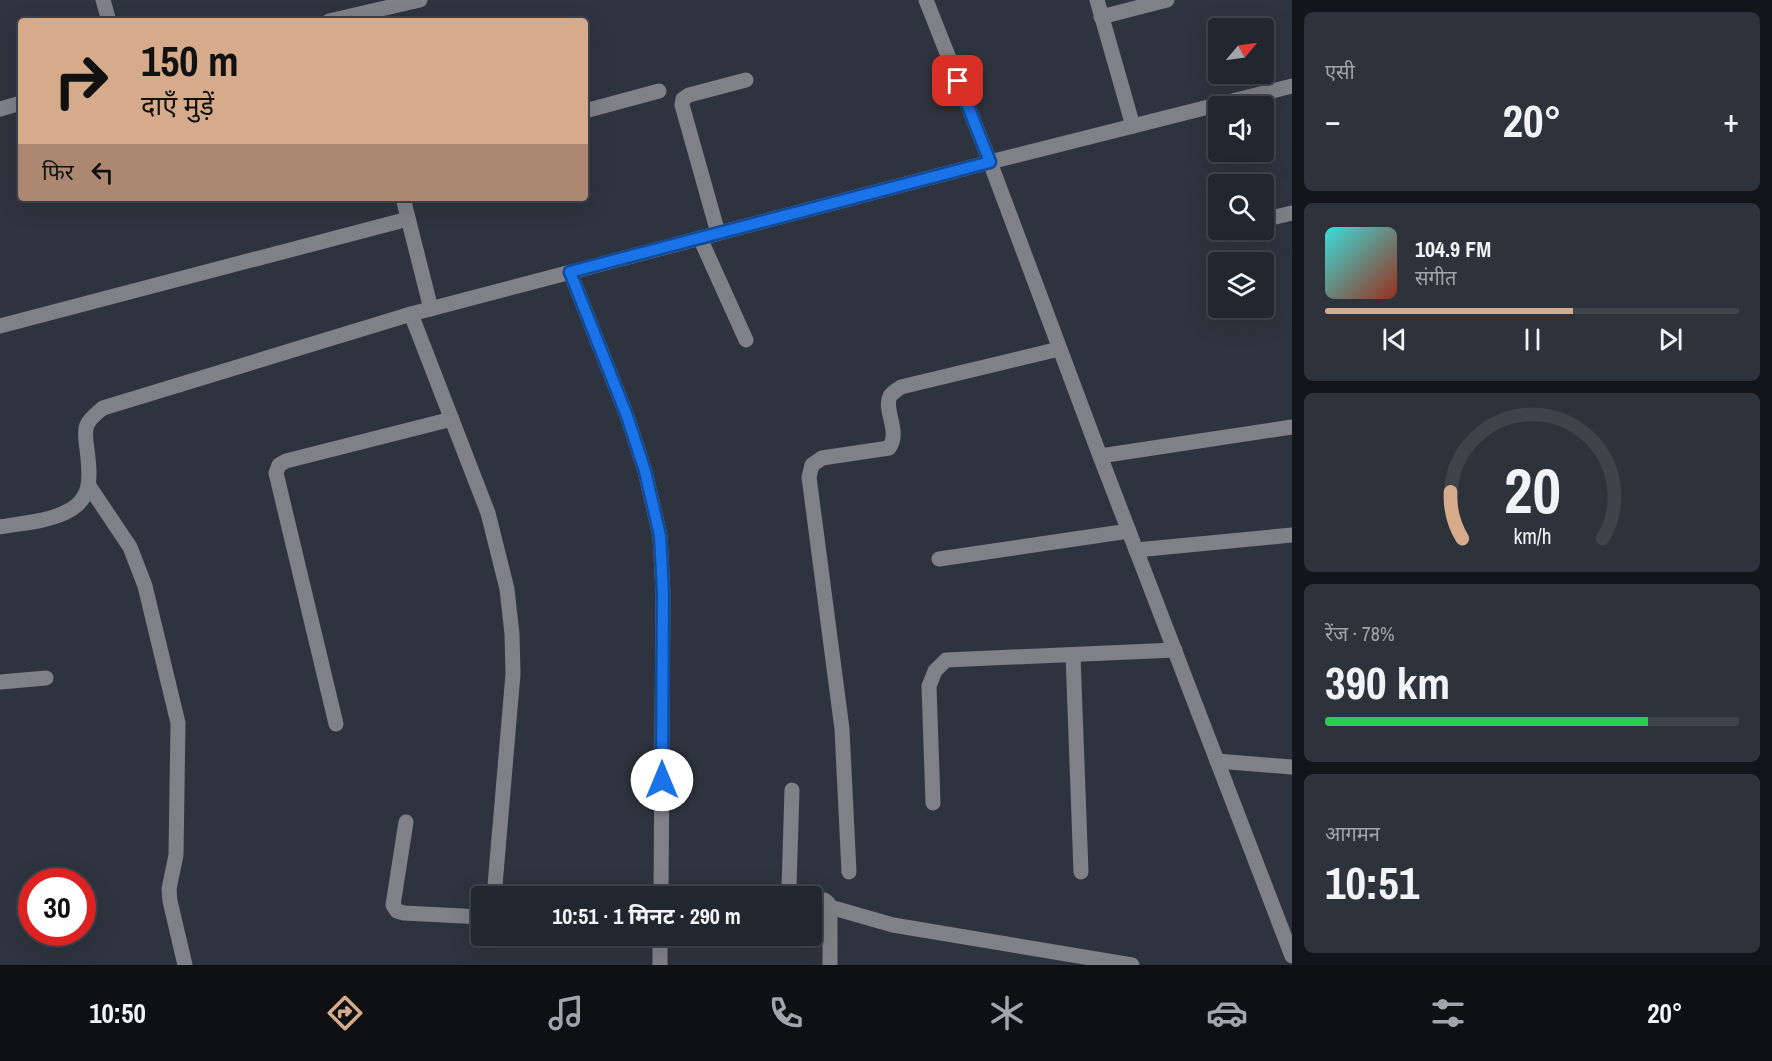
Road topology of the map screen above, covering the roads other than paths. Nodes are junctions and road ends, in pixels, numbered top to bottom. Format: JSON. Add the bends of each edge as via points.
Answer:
{"nodes":[{"id":1,"x":103,"y":0,"type":"edge"},
{"id":2,"x":420,"y":0,"type":"edge"},
{"id":3,"x":926,"y":0,"type":"edge"},
{"id":4,"x":1097,"y":0,"type":"edge"},
{"id":5,"x":1167,"y":0,"type":"edge"},
{"id":6,"x":356,"y":11,"type":"edge"},
{"id":7,"x":1101,"y":17,"type":"junction"},
{"id":8,"x":108,"y":18,"type":"edge"},
{"id":9,"x":337,"y":18,"type":"edge"},
{"id":10,"x":746,"y":80,"type":"dead end"},
{"id":11,"x":1292,"y":86,"type":"edge"},
{"id":12,"x":659,"y":91,"type":"dead end"},
{"id":13,"x":18,"y":104,"type":"edge"},
{"id":14,"x":0,"y":109,"type":"edge"},
{"id":15,"x":588,"y":110,"type":"edge"},
{"id":16,"x":1133,"y":126,"type":"junction"},
{"id":17,"x":990,"y":162,"type":"junction"},
{"id":18,"x":404,"y":201,"type":"edge"},
{"id":19,"x":1292,"y":213,"type":"edge"},
{"id":20,"x":1274,"y":217,"type":"edge"},
{"id":21,"x":408,"y":219,"type":"junction"},
{"id":22,"x":718,"y":233,"type":"junction"},
{"id":23,"x":700,"y":238,"type":"junction"},
{"id":24,"x":570,"y":272,"type":"junction"},
{"id":25,"x":431,"y":309,"type":"junction"},
{"id":26,"x":411,"y":314,"type":"junction"},
{"id":27,"x":0,"y":326,"type":"edge"},
{"id":28,"x":746,"y":340,"type":"dead end"},
{"id":29,"x":1059,"y":349,"type":"junction"},
{"id":30,"x":452,"y":419,"type":"junction"},
{"id":31,"x":1292,"y":427,"type":"edge"},
{"id":32,"x":1100,"y":456,"type":"junction"},
{"id":33,"x":89,"y":486,"type":"junction"},
{"id":34,"x":0,"y":527,"type":"edge"},
{"id":35,"x":1129,"y":531,"type":"junction"},
{"id":36,"x":1292,"y":535,"type":"edge"},
{"id":37,"x":1136,"y":550,"type":"junction"},
{"id":38,"x":939,"y":559,"type":"dead end"},
{"id":39,"x":1175,"y":650,"type":"junction"},
{"id":40,"x":1073,"y":655,"type":"junction"},
{"id":41,"x":46,"y":678,"type":"dead end"},
{"id":42,"x":0,"y":682,"type":"edge"},
{"id":43,"x":336,"y":723,"type":"dead end"},
{"id":44,"x":1217,"y":761,"type":"junction"},
{"id":45,"x":1292,"y":767,"type":"edge"},
{"id":46,"x":792,"y":790,"type":"dead end"},
{"id":47,"x":933,"y":803,"type":"dead end"},
{"id":48,"x":406,"y":822,"type":"dead end"},
{"id":49,"x":849,"y":872,"type":"dead end"},
{"id":50,"x":1081,"y":872,"type":"dead end"},
{"id":51,"x":495,"y":886,"type":"edge"},
{"id":52,"x":661,"y":886,"type":"edge"},
{"id":53,"x":789,"y":886,"type":"edge"},
{"id":54,"x":822,"y":900,"type":"edge"},
{"id":55,"x":830,"y":907,"type":"junction"},
{"id":56,"x":471,"y":916,"type":"edge"},
{"id":57,"x":660,"y":946,"type":"edge"},
{"id":58,"x":1292,"y":956,"type":"edge"},
{"id":59,"x":185,"y":965,"type":"edge"},
{"id":60,"x":660,"y":965,"type":"edge"},
{"id":61,"x":830,"y":965,"type":"edge"},
{"id":62,"x":1132,"y":965,"type":"edge"}],
"edges":[{"from":1,"to":8,"type":"street"},
{"from":2,"to":6,"type":"street"},
{"from":3,"to":17,"type":"street"},
{"from":4,"to":7,"type":"street"},
{"from":5,"to":7,"type":"street"},
{"from":6,"to":9,"type":"street"},
{"from":7,"to":16,"type":"street"},
{"from":10,"to":22,"type":"street","via":[[683,99]]},
{"from":11,"to":16,"type":"street"},
{"from":12,"to":15,"type":"street"},
{"from":13,"to":14,"type":"street"},
{"from":16,"to":17,"type":"street"},
{"from":17,"to":22,"type":"street"},
{"from":17,"to":29,"type":"street"},
{"from":18,"to":21,"type":"street"},
{"from":19,"to":20,"type":"street"},
{"from":21,"to":25,"type":"street"},
{"from":21,"to":27,"type":"street"},
{"from":22,"to":23,"type":"street"},
{"from":23,"to":24,"type":"street"},
{"from":23,"to":28,"type":"street"},
{"from":24,"to":25,"type":"street"},
{"from":24,"to":52,"type":"street","via":[[627,416],[660,536]]},
{"from":25,"to":26,"type":"street"},
{"from":26,"to":30,"type":"street"},
{"from":26,"to":33,"type":"street","via":[[103,408],[87,426]]},
{"from":29,"to":32,"type":"street"},
{"from":29,"to":49,"type":"street","via":[[901,387],[888,401],[893,433],[889,448],[822,458],[812,465],[809,477],[842,729]]},
{"from":30,"to":43,"type":"street","via":[[279,465],[276,474]]},
{"from":30,"to":51,"type":"street","via":[[488,513],[507,590],[512,634],[513,674]]},
{"from":31,"to":32,"type":"street"},
{"from":32,"to":35,"type":"street"},
{"from":33,"to":34,"type":"street","via":[[76,507],[66,513]]},
{"from":33,"to":59,"type":"street","via":[[139,566],[178,723],[176,855],[170,901]]},
{"from":35,"to":37,"type":"street"},
{"from":35,"to":38,"type":"street"},
{"from":36,"to":37,"type":"street"},
{"from":37,"to":39,"type":"street"},
{"from":39,"to":40,"type":"street"},
{"from":39,"to":44,"type":"street"},
{"from":40,"to":47,"type":"street","via":[[946,660],[935,671],[929,686]]},
{"from":40,"to":50,"type":"street"},
{"from":41,"to":42,"type":"street"},
{"from":44,"to":45,"type":"street"},
{"from":44,"to":58,"type":"street"},
{"from":46,"to":53,"type":"street"},
{"from":48,"to":56,"type":"street","via":[[393,905],[397,911]]},
{"from":54,"to":55,"type":"street"},
{"from":55,"to":61,"type":"street"},
{"from":55,"to":62,"type":"street","via":[[893,925]]},
{"from":57,"to":60,"type":"street"}]}
